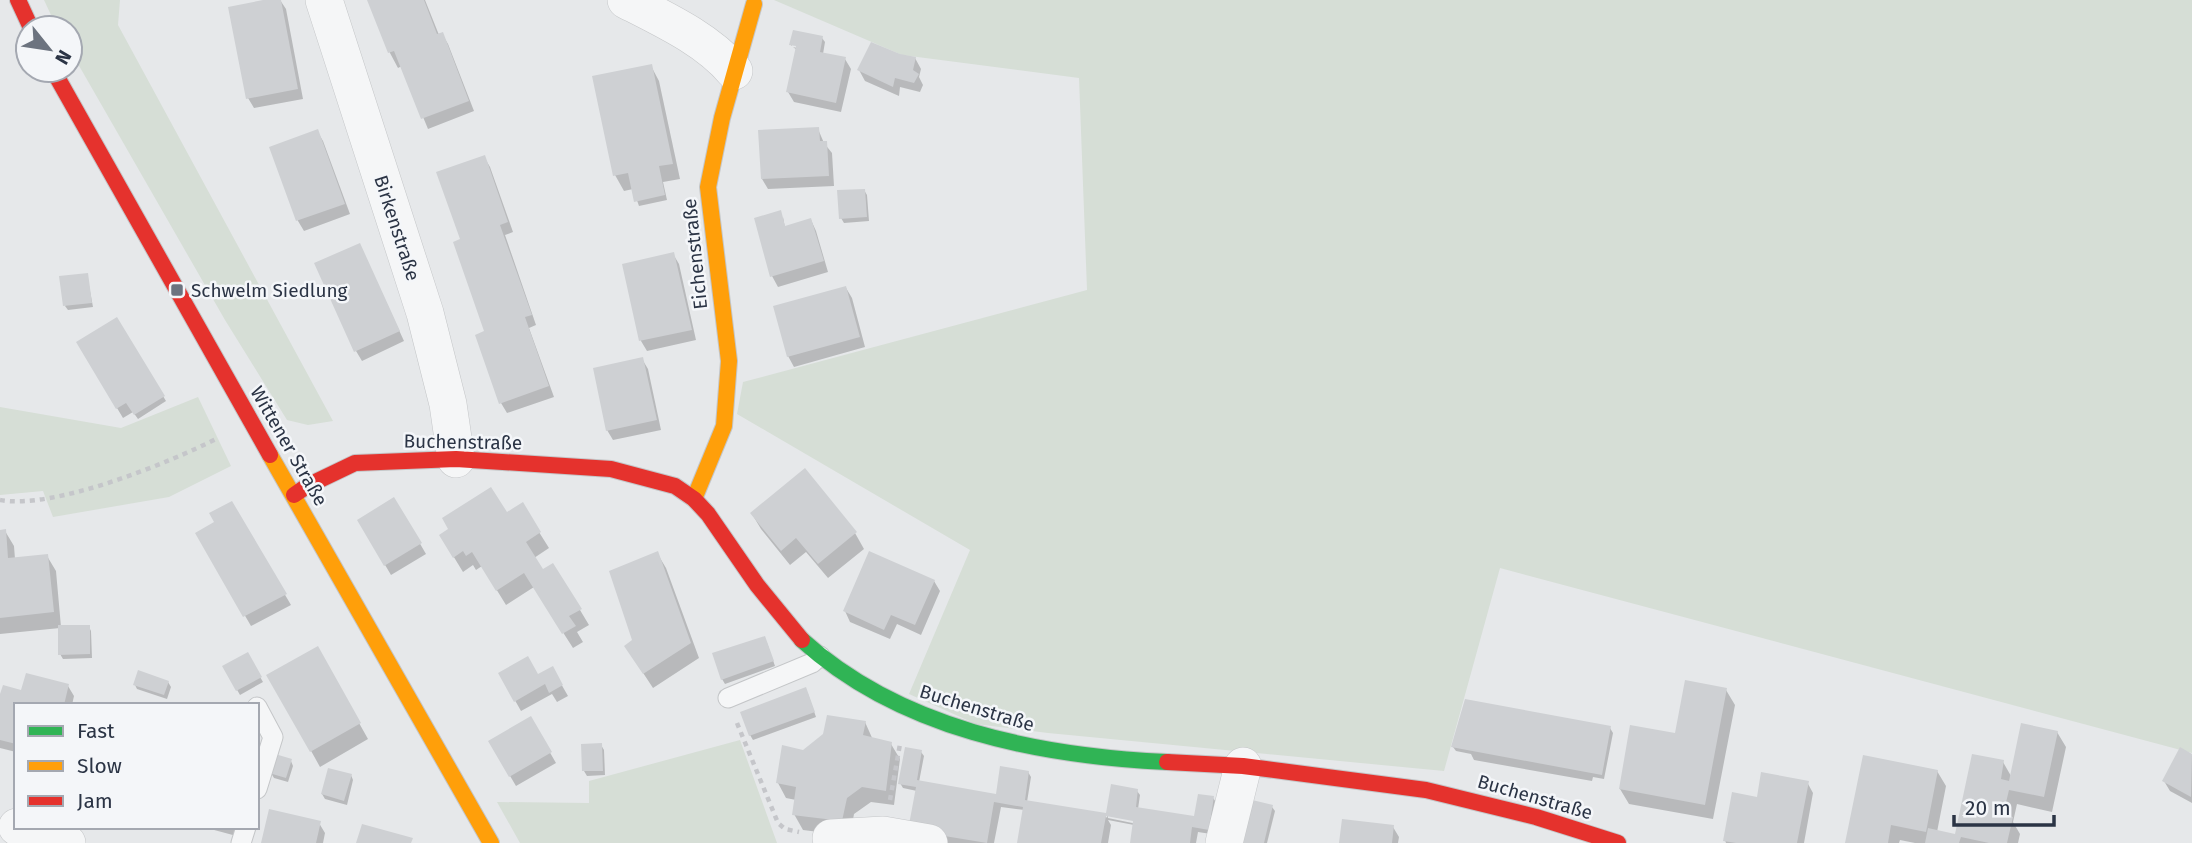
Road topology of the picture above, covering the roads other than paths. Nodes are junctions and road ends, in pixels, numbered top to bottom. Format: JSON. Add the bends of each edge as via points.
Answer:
{"nodes":[{"id":1,"x":324,"y":0,"type":"edge"},
{"id":2,"x":626,"y":0,"type":"edge"},
{"id":3,"x":754,"y":4,"type":"dead end"},
{"id":4,"x":734,"y":71,"type":"junction"},
{"id":5,"x":61,"y":84,"type":"edge"},
{"id":6,"x":456,"y":459,"type":"junction"},
{"id":7,"x":294,"y":495,"type":"junction"},
{"id":8,"x":694,"y":499,"type":"junction"},
{"id":9,"x":820,"y":656,"type":"junction"},
{"id":10,"x":728,"y":698,"type":"road end"},
{"id":11,"x":259,"y":711,"type":"edge"},
{"id":12,"x":1243,"y":766,"type":"junction"},
{"id":13,"x":259,"y":782,"type":"edge"},
{"id":14,"x":22,"y":829,"type":"edge"},
{"id":15,"x":831,"y":838,"type":"road end"},
{"id":16,"x":67,"y":843,"type":"edge"},
{"id":17,"x":491,"y":843,"type":"edge"},
{"id":18,"x":929,"y":843,"type":"edge"},
{"id":19,"x":1224,"y":843,"type":"edge"},
{"id":20,"x":1618,"y":843,"type":"edge"}],
"edges":[{"from":1,"to":6,"type":"street","name":"Birkenstraße","via":[[425,313],[448,404]]},
{"from":2,"to":4,"type":"street","via":[[665,19],[722,57]]},
{"from":3,"to":4,"type":"street","name":"Eichenstraße"},
{"from":4,"to":8,"type":"street","name":"Eichenstraße","via":[[708,187],[729,361],[724,426]]},
{"from":5,"to":7,"type":"street","name":"Wittener Straße"},
{"from":6,"to":7,"type":"street","name":"Buchenstraße","via":[[355,463]]},
{"from":6,"to":8,"type":"street","name":"Buchenstraße","via":[[611,469],[675,486]]},
{"from":7,"to":17,"type":"street","name":"Wittener Straße"},
{"from":8,"to":9,"type":"street","name":"Buchenstraße","via":[[794,632]]},
{"from":9,"to":10,"type":"lane"},
{"from":9,"to":12,"type":"street","name":"Buchenstraße","via":[[905,708],[997,739],[1140,761]]},
{"from":11,"to":13,"type":"lane","via":[[273,737]]},
{"from":12,"to":19,"type":"street"},
{"from":12,"to":20,"type":"street","name":"Buchenstraße","via":[[1426,790]]},
{"from":14,"to":16,"type":"street"},
{"from":15,"to":18,"type":"street","via":[[883,835]]}]}
